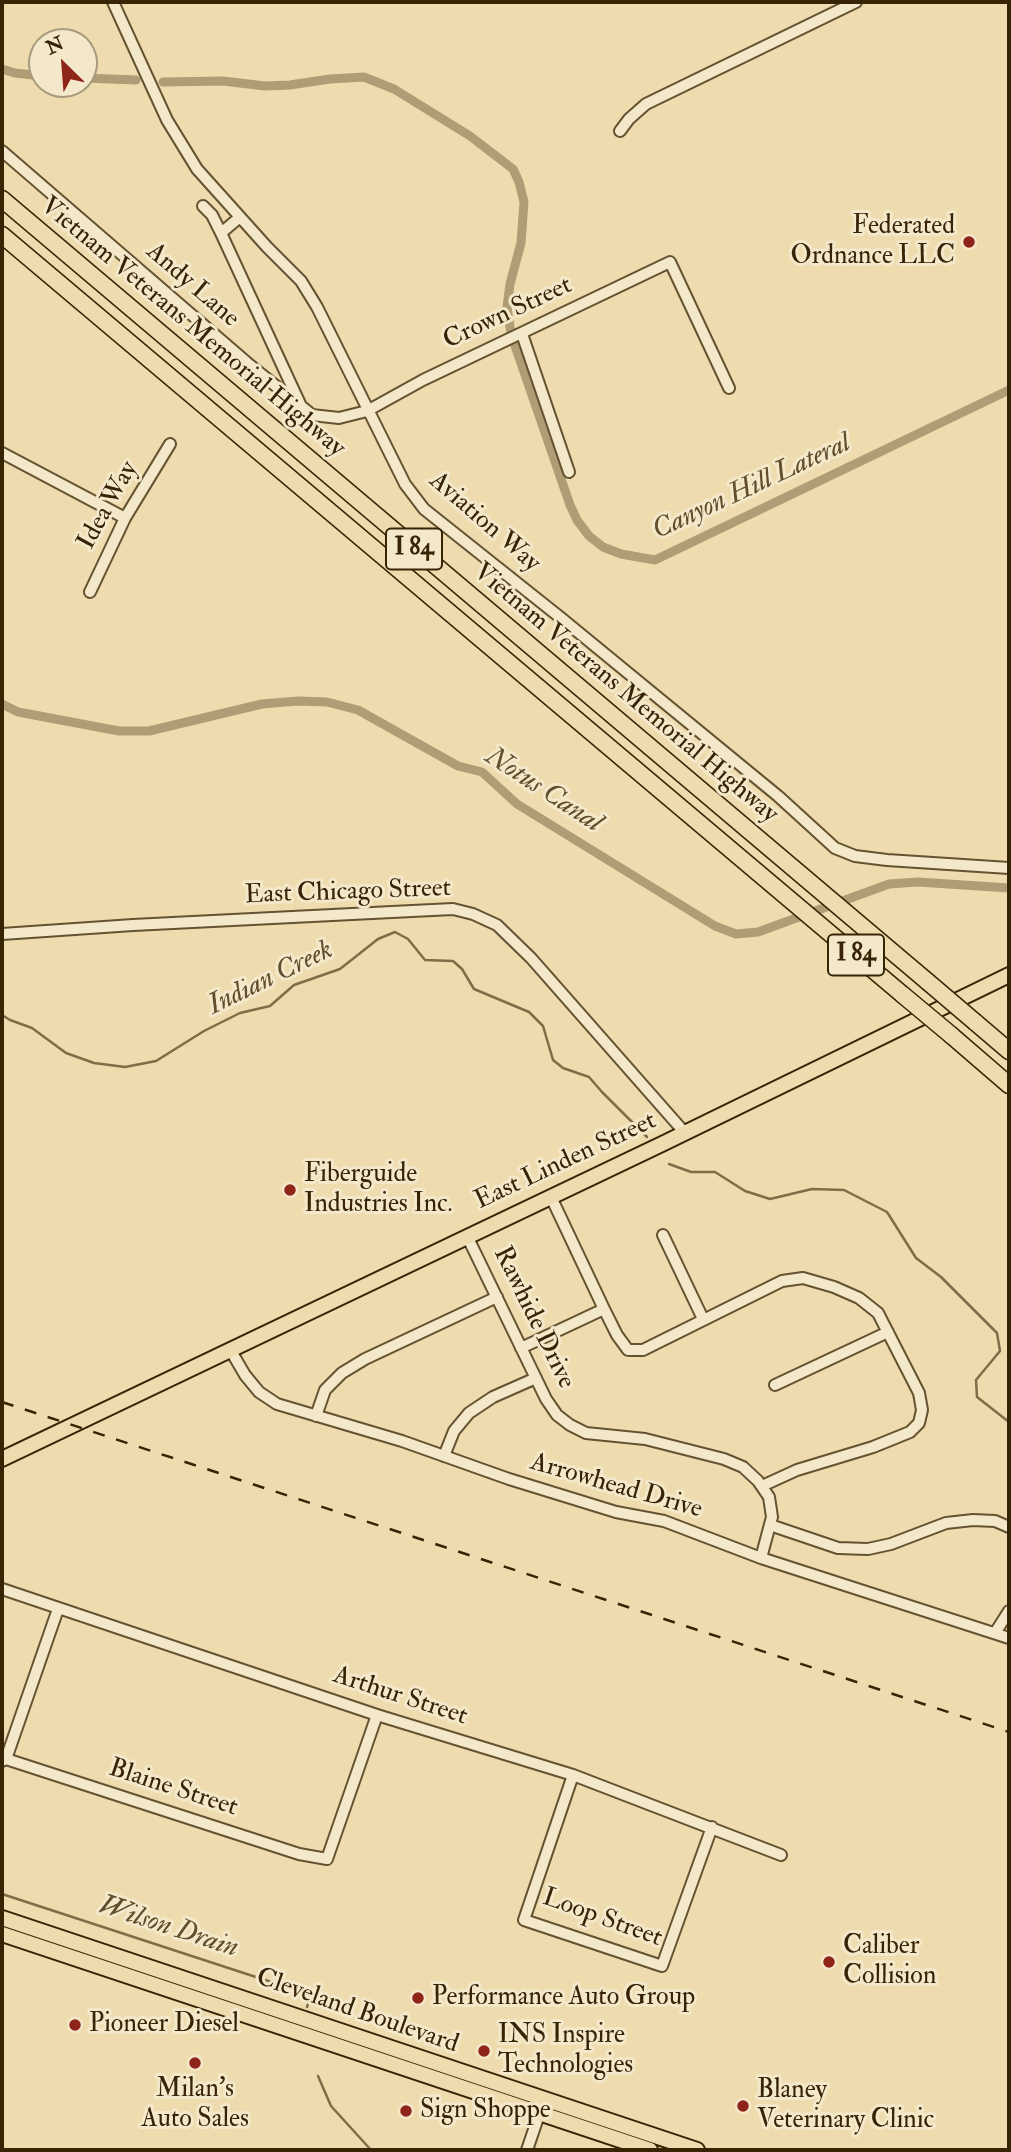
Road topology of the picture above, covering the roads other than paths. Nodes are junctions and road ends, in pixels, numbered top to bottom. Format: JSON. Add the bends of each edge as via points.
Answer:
{"nodes":[{"id":1,"x":113,"y":2,"type":"edge"},
{"id":2,"x":856,"y":2,"type":"edge"},
{"id":3,"x":620,"y":131,"type":"dead end"},
{"id":4,"x":2,"y":151,"type":"edge"},
{"id":5,"x":2,"y":199,"type":"edge"},
{"id":6,"x":203,"y":206,"type":"dead end"},
{"id":7,"x":240,"y":217,"type":"junction"},
{"id":8,"x":221,"y":233,"type":"junction"},
{"id":9,"x":2,"y":235,"type":"edge"},
{"id":10,"x":522,"y":334,"type":"junction"},
{"id":11,"x":729,"y":388,"type":"dead end"},
{"id":12,"x":302,"y":408,"type":"junction"},
{"id":13,"x":368,"y":411,"type":"junction"},
{"id":14,"x":170,"y":444,"type":"dead end"},
{"id":15,"x":2,"y":453,"type":"edge"},
{"id":16,"x":569,"y":472,"type":"dead end"},
{"id":17,"x":125,"y":518,"type":"junction"},
{"id":18,"x":90,"y":592,"type":"dead end"},
{"id":19,"x":1009,"y":868,"type":"edge"},
{"id":20,"x":2,"y":934,"type":"edge"},
{"id":21,"x":1009,"y":975,"type":"edge"},
{"id":22,"x":1009,"y":1051,"type":"edge"},
{"id":23,"x":1009,"y":1085,"type":"edge"},
{"id":24,"x":685,"y":1133,"type":"junction"},
{"id":25,"x":551,"y":1196,"type":"junction"},
{"id":26,"x":663,"y":1235,"type":"dead end"},
{"id":27,"x":467,"y":1236,"type":"junction"},
{"id":28,"x":497,"y":1297,"type":"junction"},
{"id":29,"x":604,"y":1309,"type":"junction"},
{"id":30,"x":704,"y":1319,"type":"junction"},
{"id":31,"x":888,"y":1332,"type":"junction"},
{"id":32,"x":521,"y":1348,"type":"junction"},
{"id":33,"x":231,"y":1350,"type":"junction"},
{"id":34,"x":536,"y":1378,"type":"junction"},
{"id":35,"x":775,"y":1385,"type":"dead end"},
{"id":36,"x":316,"y":1416,"type":"junction"},
{"id":37,"x":444,"y":1456,"type":"junction"},
{"id":38,"x":2,"y":1459,"type":"edge"},
{"id":39,"x":762,"y":1486,"type":"junction"},
{"id":40,"x":770,"y":1525,"type":"junction"},
{"id":41,"x":1009,"y":1527,"type":"edge"},
{"id":42,"x":761,"y":1558,"type":"junction"},
{"id":43,"x":2,"y":1589,"type":"edge"},
{"id":44,"x":58,"y":1609,"type":"junction"},
{"id":45,"x":1009,"y":1611,"type":"edge"},
{"id":46,"x":995,"y":1633,"type":"junction"},
{"id":47,"x":1009,"y":1638,"type":"edge"},
{"id":48,"x":377,"y":1715,"type":"junction"},
{"id":49,"x":4,"y":1760,"type":"edge"},
{"id":50,"x":573,"y":1775,"type":"junction"},
{"id":51,"x":712,"y":1827,"type":"junction"},
{"id":52,"x":781,"y":1855,"type":"dead end"},
{"id":53,"x":2,"y":1918,"type":"edge"},
{"id":54,"x":2,"y":1934,"type":"edge"},
{"id":55,"x":544,"y":2100,"type":"junction"},
{"id":56,"x":539,"y":2115,"type":"junction"},
{"id":57,"x":527,"y":2150,"type":"edge"},
{"id":58,"x":650,"y":2150,"type":"edge"},
{"id":59,"x":697,"y":2150,"type":"edge"}],
"edges":[{"from":1,"to":7,"type":"street","name":"Aviation Way","via":[[167,120],[197,169]]},
{"from":2,"to":3,"type":"street","via":[[646,104]]},
{"from":4,"to":12,"type":"street","name":"Andy Lane"},
{"from":5,"to":22,"type":"highway","name":"Vietnam Veterans Memorial Highway","number":"I 84","bridge":true},
{"from":6,"to":8,"type":"street"},
{"from":7,"to":8,"type":"street"},
{"from":7,"to":13,"type":"street","name":"Aviation Way","via":[[301,281]]},
{"from":8,"to":12,"type":"street"},
{"from":9,"to":23,"type":"highway","name":"Vietnam Veterans Memorial Highway","number":"I 84","bridge":true},
{"from":10,"to":11,"type":"street","name":"Crown Street","via":[[670,262]]},
{"from":10,"to":13,"type":"street","name":"Crown Street"},
{"from":10,"to":16,"type":"street"},
{"from":12,"to":13,"type":"street","name":"Andy Lane","via":[[323,418]]},
{"from":13,"to":19,"type":"street","name":"Aviation Way","via":[[405,484],[424,509],[778,796],[835,848],[887,860]]},
{"from":14,"to":17,"type":"street","name":"Idea Way"},
{"from":15,"to":17,"type":"street"},
{"from":17,"to":18,"type":"street","name":"Idea Way"},
{"from":20,"to":24,"type":"street","name":"East Chicago Street","via":[[425,910],[473,914],[497,925],[531,958]]},
{"from":21,"to":24,"type":"main road","name":"East Linden Street"},
{"from":24,"to":25,"type":"main road","name":"East Linden Street"},
{"from":25,"to":27,"type":"main road","name":"East Linden Street"},
{"from":25,"to":29,"type":"street"},
{"from":26,"to":30,"type":"street"},
{"from":27,"to":28,"type":"street","name":"Rawhide Drive"},
{"from":27,"to":33,"type":"main road","name":"East Linden Street"},
{"from":28,"to":32,"type":"street","name":"Rawhide Drive"},
{"from":28,"to":36,"type":"street","via":[[342,1373],[325,1390]]},
{"from":29,"to":30,"type":"street","via":[[628,1350],[643,1350]]},
{"from":29,"to":32,"type":"street"},
{"from":30,"to":31,"type":"street","via":[[782,1281],[803,1278],[859,1298],[878,1313]]},
{"from":31,"to":35,"type":"street"},
{"from":31,"to":39,"type":"street","via":[[919,1393],[919,1423],[910,1432],[873,1447]]},
{"from":32,"to":34,"type":"street","name":"Rawhide Drive"},
{"from":33,"to":36,"type":"street","name":"Arrowhead Drive","via":[[259,1392],[277,1404]]},
{"from":33,"to":38,"type":"main road","name":"East Linden Street"},
{"from":34,"to":37,"type":"street","via":[[469,1413],[454,1431]]},
{"from":34,"to":39,"type":"street","name":"Rawhide Drive","via":[[557,1415],[586,1433],[645,1439],[724,1459],[743,1467]]},
{"from":36,"to":37,"type":"street","name":"Arrowhead Drive"},
{"from":37,"to":42,"type":"street","name":"Arrowhead Drive","via":[[616,1512],[664,1521]]},
{"from":39,"to":40,"type":"street","via":[[769,1497]]},
{"from":40,"to":41,"type":"street","via":[[838,1548],[867,1549],[946,1523],[995,1521]]},
{"from":40,"to":42,"type":"street"},
{"from":42,"to":46,"type":"street","name":"Arrowhead Drive"},
{"from":43,"to":44,"type":"street","name":"Arthur Street"},
{"from":44,"to":48,"type":"street","name":"Arthur Street"},
{"from":44,"to":49,"type":"street"},
{"from":45,"to":46,"type":"street"},
{"from":46,"to":47,"type":"street","name":"Arrowhead Drive"},
{"from":48,"to":49,"type":"street","name":"Blaine Street","via":[[327,1859]]},
{"from":48,"to":50,"type":"street","name":"Arthur Street"},
{"from":50,"to":51,"type":"street","name":"Arthur Street"},
{"from":50,"to":51,"type":"street","name":"Loop Street","via":[[524,1920],[662,1966]]},
{"from":51,"to":52,"type":"street","name":"Arthur Street"},
{"from":53,"to":55,"type":"main road","name":"Cleveland Boulevard"},
{"from":54,"to":56,"type":"main road","name":"Cleveland Boulevard"},
{"from":55,"to":56,"type":"street"},
{"from":55,"to":59,"type":"main road","name":"Cleveland Boulevard"},
{"from":56,"to":57,"type":"street"},
{"from":56,"to":58,"type":"main road","name":"Cleveland Boulevard"}]}
